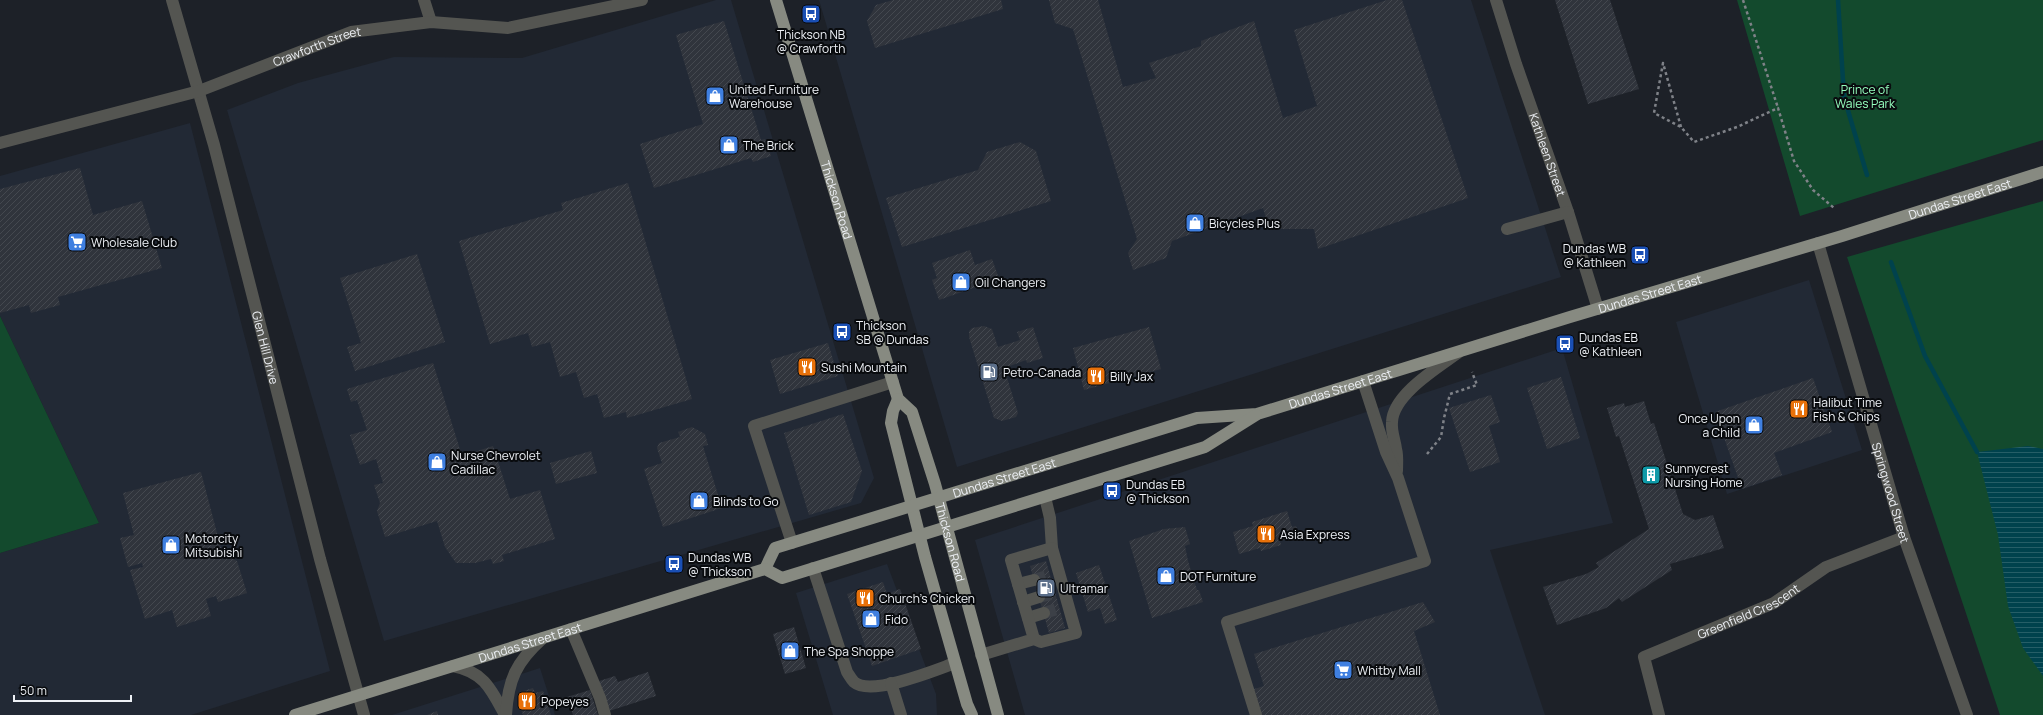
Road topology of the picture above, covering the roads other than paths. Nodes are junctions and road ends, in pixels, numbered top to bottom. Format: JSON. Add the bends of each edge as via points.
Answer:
{"nodes":[{"id":1,"x":172,"y":0,"type":"edge"},
{"id":2,"x":424,"y":0,"type":"edge"},
{"id":3,"x":642,"y":0,"type":"edge"},
{"id":4,"x":776,"y":0,"type":"edge"},
{"id":5,"x":1496,"y":0,"type":"edge"},
{"id":6,"x":431,"y":22,"type":"junction"},
{"id":7,"x":199,"y":91,"type":"junction"},
{"id":8,"x":0,"y":143,"type":"edge"},
{"id":9,"x":2043,"y":172,"type":"edge"},
{"id":10,"x":1568,"y":212,"type":"junction"},
{"id":11,"x":1507,"y":229,"type":"dead end"},
{"id":12,"x":1818,"y":243,"type":"junction"},
{"id":13,"x":1598,"y":309,"type":"junction"},
{"id":14,"x":1461,"y":351,"type":"junction"},
{"id":15,"x":1363,"y":381,"type":"junction"},
{"id":16,"x":893,"y":382,"type":"junction"},
{"id":17,"x":898,"y":399,"type":"junction"},
{"id":18,"x":1257,"y":414,"type":"junction"},
{"id":19,"x":1398,"y":478,"type":"junction"},
{"id":20,"x":1045,"y":497,"type":"junction"},
{"id":21,"x":938,"y":499,"type":"junction"},
{"id":22,"x":912,"y":507,"type":"junction"},
{"id":23,"x":946,"y":527,"type":"junction"},
{"id":24,"x":919,"y":535,"type":"junction"},
{"id":25,"x":1904,"y":537,"type":"junction"},
{"id":26,"x":792,"y":543,"type":"junction"},
{"id":27,"x":1052,"y":548,"type":"junction"},
{"id":28,"x":813,"y":568,"type":"junction"},
{"id":29,"x":766,"y":569,"type":"junction"},
{"id":30,"x":1034,"y":580,"type":"tunnel mouth"},
{"id":31,"x":1018,"y":584,"type":"junction"},
{"id":32,"x":1039,"y":598,"type":"tunnel mouth"},
{"id":33,"x":1023,"y":602,"type":"junction"},
{"id":34,"x":1044,"y":613,"type":"tunnel mouth"},
{"id":35,"x":1028,"y":618,"type":"junction"},
{"id":36,"x":571,"y":630,"type":"junction"},
{"id":37,"x":543,"y":638,"type":"junction"},
{"id":38,"x":1034,"y":639,"type":"junction"},
{"id":39,"x":981,"y":655,"type":"junction"},
{"id":40,"x":955,"y":663,"type":"junction"},
{"id":41,"x":453,"y":666,"type":"junction"},
{"id":42,"x":892,"y":683,"type":"junction"},
{"id":43,"x":359,"y":696,"type":"junction"},
{"id":44,"x":1964,"y":714,"type":"edge"},
{"id":45,"x":295,"y":715,"type":"edge"},
{"id":46,"x":364,"y":715,"type":"edge"},
{"id":47,"x":505,"y":715,"type":"edge"},
{"id":48,"x":605,"y":715,"type":"edge"},
{"id":49,"x":902,"y":715,"type":"edge"},
{"id":50,"x":972,"y":715,"type":"edge"},
{"id":51,"x":998,"y":715,"type":"edge"},
{"id":52,"x":1256,"y":715,"type":"edge"},
{"id":53,"x":1659,"y":715,"type":"edge"}],
"edges":[{"from":1,"to":7,"type":"street","name":"Glen Hill Drive"},
{"from":2,"to":6,"type":"street"},
{"from":3,"to":6,"type":"street","name":"Crawforth Street","via":[[508,28]]},
{"from":4,"to":16,"type":"main road","name":"Thickson Road"},
{"from":5,"to":10,"type":"street","name":"Kathleen Street"},
{"from":6,"to":7,"type":"street","name":"Crawforth Street","via":[[351,32]]},
{"from":7,"to":8,"type":"street","name":"Crawforth Street"},
{"from":7,"to":43,"type":"street","name":"Glen Hill Drive","via":[[320,558]]},
{"from":9,"to":12,"type":"main road","name":"Dundas Street East"},
{"from":10,"to":11,"type":"street"},
{"from":10,"to":13,"type":"street","name":"Kathleen Street"},
{"from":12,"to":13,"type":"main road","name":"Dundas Street East"},
{"from":12,"to":25,"type":"street","name":"Springwood Street"},
{"from":13,"to":14,"type":"main road","name":"Dundas Street East"},
{"from":14,"to":15,"type":"main road","name":"Dundas Street East"},
{"from":14,"to":19,"type":"street","via":[[1422,380],[1403,398],[1394,411],[1392,431]]},
{"from":15,"to":18,"type":"main road","name":"Dundas Street East"},
{"from":15,"to":19,"type":"street","via":[[1386,452]]},
{"from":16,"to":17,"type":"main road","name":"Thickson Road"},
{"from":16,"to":26,"type":"street","via":[[754,426]]},
{"from":17,"to":21,"type":"main road","name":"Thickson Road","via":[[912,412]]},
{"from":17,"to":22,"type":"main road","via":[[891,423]]},
{"from":18,"to":20,"type":"main road","name":"Dundas Street East","via":[[1205,447]]},
{"from":18,"to":21,"type":"main road","name":"Dundas Street East","via":[[1197,418]]},
{"from":19,"to":52,"type":"street","via":[[1425,561],[1227,622]]},
{"from":20,"to":23,"type":"main road","name":"Dundas Street East"},
{"from":20,"to":27,"type":"street","via":[[1050,518]]},
{"from":21,"to":22,"type":"main road","name":"Dundas Street East"},
{"from":21,"to":23,"type":"main road","name":"Thickson Road"},
{"from":22,"to":24,"type":"main road"},
{"from":22,"to":26,"type":"main road","name":"Dundas Street East"},
{"from":23,"to":24,"type":"main road","name":"Dundas Street East"},
{"from":23,"to":39,"type":"main road","name":"Thickson Road"},
{"from":24,"to":28,"type":"main road","name":"Dundas Street East"},
{"from":24,"to":40,"type":"main road"},
{"from":25,"to":44,"type":"street","name":"Springwood Street"},
{"from":25,"to":53,"type":"street","name":"Greenfield Crescent","via":[[1826,567],[1774,604],[1644,656]]},
{"from":26,"to":29,"type":"main road","name":"Dundas Street East","via":[[774,548]]},
{"from":27,"to":31,"type":"street","via":[[1011,560]]},
{"from":27,"to":38,"type":"street","via":[[1055,574],[1064,607],[1076,633],[1041,642]]},
{"from":28,"to":29,"type":"main road","name":"Dundas Street East","via":[[782,578]]},
{"from":28,"to":42,"type":"street","via":[[846,672],[854,682],[868,687]]},
{"from":29,"to":36,"type":"main road","name":"Dundas Street East"},
{"from":30,"to":31,"type":"street"},
{"from":31,"to":33,"type":"street"},
{"from":32,"to":33,"type":"street"},
{"from":33,"to":35,"type":"street"},
{"from":34,"to":35,"type":"street"},
{"from":35,"to":38,"type":"street"},
{"from":36,"to":37,"type":"main road","name":"Dundas Street East"},
{"from":36,"to":48,"type":"street"},
{"from":37,"to":41,"type":"main road","name":"Dundas Street East"},
{"from":37,"to":47,"type":"street","via":[[527,652],[511,680]]},
{"from":38,"to":39,"type":"street"},
{"from":39,"to":51,"type":"main road","name":"Thickson Road"},
{"from":40,"to":42,"type":"street"},
{"from":40,"to":50,"type":"main road"},
{"from":41,"to":43,"type":"main road","name":"Dundas Street East"},
{"from":41,"to":47,"type":"street","via":[[465,668],[484,680]]},
{"from":42,"to":49,"type":"street"},
{"from":43,"to":45,"type":"main road","name":"Dundas Street East"},
{"from":43,"to":46,"type":"street","name":"Glen Hill Drive"}]}
